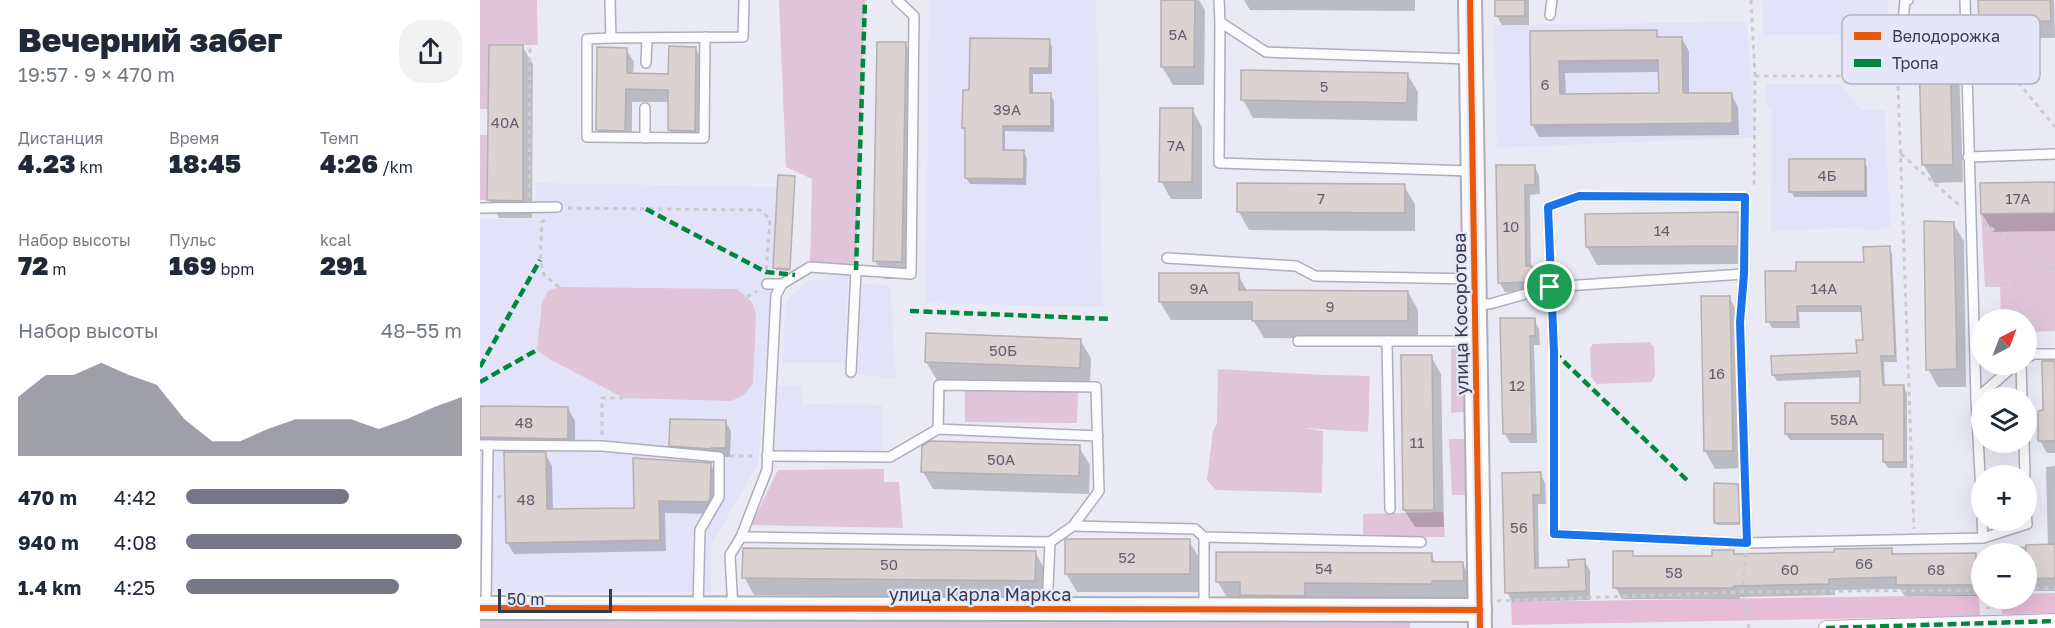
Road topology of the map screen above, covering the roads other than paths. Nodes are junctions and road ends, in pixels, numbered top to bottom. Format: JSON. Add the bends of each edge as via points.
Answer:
{"nodes":[{"id":1,"x":610,"y":0,"type":"edge"},
{"id":2,"x":744,"y":0,"type":"edge"},
{"id":3,"x":897,"y":0,"type":"edge"},
{"id":4,"x":1219,"y":0,"type":"edge"},
{"id":5,"x":1470,"y":0,"type":"edge"},
{"id":6,"x":1551,"y":0,"type":"edge"},
{"id":7,"x":1908,"y":0,"type":"edge"},
{"id":8,"x":1550,"y":15,"type":"dead end"},
{"id":9,"x":1903,"y":15,"type":"edge"},
{"id":10,"x":1220,"y":22,"type":"junction"},
{"id":11,"x":705,"y":37,"type":"junction"},
{"id":12,"x":611,"y":38,"type":"junction"},
{"id":13,"x":647,"y":38,"type":"junction"},
{"id":14,"x":1472,"y":60,"type":"junction"},
{"id":15,"x":646,"y":63,"type":"dead end"},
{"id":16,"x":1966,"y":84,"type":"edge"},
{"id":17,"x":645,"y":108,"type":"dead end"},
{"id":18,"x":645,"y":138,"type":"junction"},
{"id":19,"x":2055,"y":154,"type":"edge"},
{"id":20,"x":1968,"y":157,"type":"junction"},
{"id":21,"x":1473,"y":171,"type":"junction"},
{"id":22,"x":557,"y":207,"type":"road end"},
{"id":23,"x":480,"y":208,"type":"edge"},
{"id":24,"x":1167,"y":258,"type":"dead end"},
{"id":25,"x":856,"y":270,"type":"junction"},
{"id":26,"x":1744,"y":274,"type":"junction"},
{"id":27,"x":1474,"y":279,"type":"junction"},
{"id":28,"x":767,"y":284,"type":"road end"},
{"id":29,"x":782,"y":284,"type":"junction"},
{"id":30,"x":1550,"y":287,"type":"junction"},
{"id":31,"x":1474,"y":304,"type":"junction"},
{"id":32,"x":1298,"y":341,"type":"dead end"},
{"id":33,"x":1387,"y":341,"type":"junction"},
{"id":34,"x":1475,"y":341,"type":"junction"},
{"id":35,"x":2037,"y":354,"type":"edge"},
{"id":36,"x":2055,"y":354,"type":"edge"},
{"id":37,"x":851,"y":372,"type":"dead end"},
{"id":38,"x":2003,"y":375,"type":"edge"},
{"id":39,"x":1976,"y":387,"type":"edge"},
{"id":40,"x":1990,"y":387,"type":"edge"},
{"id":41,"x":938,"y":429,"type":"junction"},
{"id":42,"x":1098,"y":436,"type":"junction"},
{"id":43,"x":484,"y":445,"type":"edge"},
{"id":44,"x":767,"y":456,"type":"junction"},
{"id":45,"x":1390,"y":509,"type":"dead end"},
{"id":46,"x":1073,"y":526,"type":"junction"},
{"id":47,"x":1983,"y":531,"type":"edge"},
{"id":48,"x":2005,"y":531,"type":"edge"},
{"id":49,"x":741,"y":537,"type":"junction"},
{"id":50,"x":1204,"y":537,"type":"junction"},
{"id":51,"x":1983,"y":538,"type":"junction"},
{"id":52,"x":1050,"y":542,"type":"junction"},
{"id":53,"x":1421,"y":542,"type":"dead end"},
{"id":54,"x":1747,"y":543,"type":"junction"},
{"id":55,"x":483,"y":608,"type":"edge"},
{"id":56,"x":698,"y":609,"type":"junction"},
{"id":57,"x":733,"y":609,"type":"junction"},
{"id":58,"x":1047,"y":609,"type":"junction"},
{"id":59,"x":1204,"y":609,"type":"junction"},
{"id":60,"x":1485,"y":613,"type":"edge"},
{"id":61,"x":2055,"y":621,"type":"edge"},
{"id":62,"x":1826,"y":628,"type":"edge"}],
"edges":[{"from":1,"to":12,"type":"lane"},
{"from":2,"to":11,"type":"lane","via":[[743,37]]},
{"from":3,"to":25,"type":"lane","via":[[914,16],[910,274]]},
{"from":4,"to":10,"type":"lane"},
{"from":5,"to":14,"type":"street","name":"улица Косоротова"},
{"from":6,"to":8,"type":"lane"},
{"from":7,"to":9,"type":"lane"},
{"from":10,"to":14,"type":"lane","via":[[1266,52]]},
{"from":10,"to":21,"type":"lane","via":[[1219,163]]},
{"from":11,"to":13,"type":"lane"},
{"from":11,"to":18,"type":"lane","via":[[704,138]]},
{"from":12,"to":13,"type":"lane"},
{"from":12,"to":18,"type":"lane","via":[[588,39],[587,137]]},
{"from":13,"to":15,"type":"lane"},
{"from":14,"to":21,"type":"street","name":"улица Косоротова"},
{"from":16,"to":20,"type":"lane"},
{"from":17,"to":18,"type":"lane"},
{"from":19,"to":20,"type":"lane"},
{"from":20,"to":39,"type":"lane"},
{"from":21,"to":27,"type":"street","name":"улица Косоротова"},
{"from":22,"to":23,"type":"lane"},
{"from":24,"to":27,"type":"lane","via":[[1296,266],[1315,276]]},
{"from":25,"to":29,"type":"lane","via":[[810,267]]},
{"from":25,"to":37,"type":"lane"},
{"from":26,"to":30,"type":"lane"},
{"from":26,"to":30,"type":"lane","via":[[1745,197],[1579,196],[1548,207]]},
{"from":26,"to":54,"type":"lane","via":[[1740,322]]},
{"from":27,"to":31,"type":"street","name":"улица Косоротова"},
{"from":28,"to":29,"type":"lane"},
{"from":29,"to":44,"type":"lane","via":[[776,295]]},
{"from":30,"to":31,"type":"lane","via":[[1490,304]]},
{"from":30,"to":54,"type":"lane","via":[[1554,534]]},
{"from":31,"to":34,"type":"street","name":"улица Косоротова"},
{"from":32,"to":33,"type":"lane"},
{"from":33,"to":34,"type":"lane"},
{"from":33,"to":45,"type":"lane"},
{"from":34,"to":60,"type":"street","name":"улица Косоротова"},
{"from":35,"to":36,"type":"lane"},
{"from":38,"to":40,"type":"lane"},
{"from":41,"to":42,"type":"lane"},
{"from":41,"to":42,"type":"lane","via":[[939,385],[1096,387]]},
{"from":41,"to":44,"type":"lane","via":[[890,457]]},
{"from":42,"to":46,"type":"lane","via":[[1099,490]]},
{"from":43,"to":55,"type":"lane"},
{"from":43,"to":56,"type":"lane","via":[[602,446],[719,456],[719,497],[700,530]]},
{"from":44,"to":49,"type":"lane","via":[[767,470]]},
{"from":46,"to":50,"type":"lane","via":[[1195,529]]},
{"from":46,"to":52,"type":"lane"},
{"from":47,"to":51,"type":"lane"},
{"from":48,"to":51,"type":"lane"},
{"from":49,"to":52,"type":"lane"},
{"from":49,"to":57,"type":"lane","via":[[730,555]]},
{"from":50,"to":53,"type":"lane"},
{"from":50,"to":59,"type":"lane"},
{"from":51,"to":54,"type":"lane"},
{"from":52,"to":58,"type":"lane"},
{"from":55,"to":56,"type":"street","name":"улица Карла Маркса"},
{"from":56,"to":57,"type":"street","name":"улица Карла Маркса"},
{"from":57,"to":58,"type":"street","name":"улица Карла Маркса"},
{"from":58,"to":59,"type":"street","name":"улица Карла Маркса"},
{"from":59,"to":60,"type":"street","name":"улица Карла Маркса"},
{"from":61,"to":62,"type":"street"}]}
